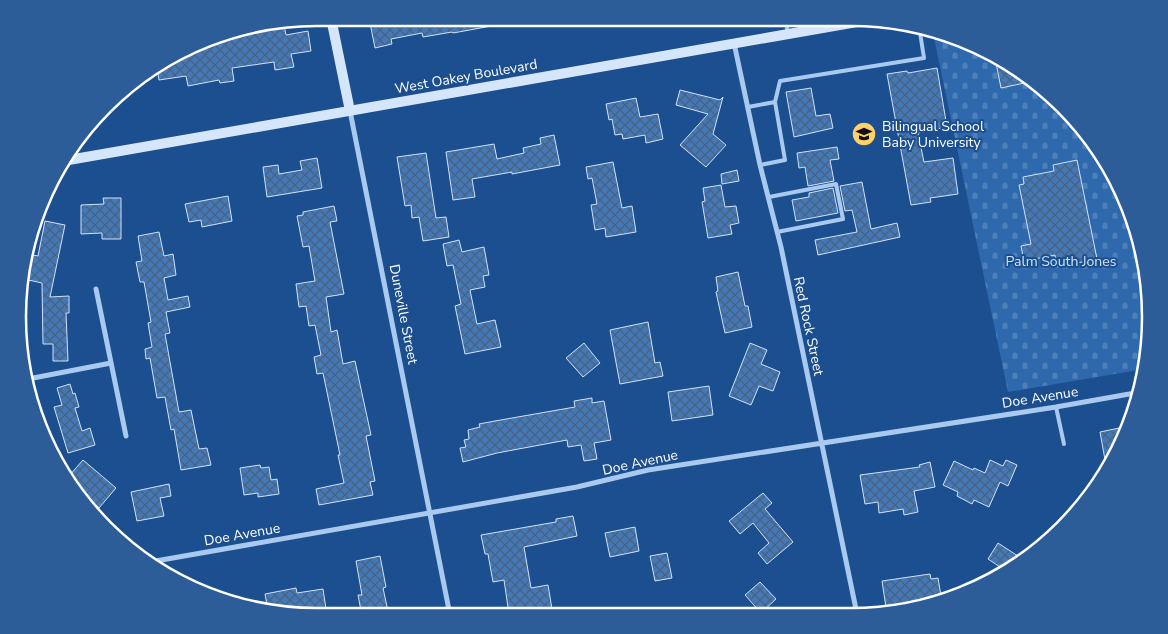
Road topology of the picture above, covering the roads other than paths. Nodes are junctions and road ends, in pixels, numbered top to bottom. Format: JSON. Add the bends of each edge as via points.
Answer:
{"nodes":[{"id":1,"x":333,"y":26,"type":"edge"},
{"id":2,"x":786,"y":26,"type":"edge"},
{"id":3,"x":834,"y":26,"type":"edge"},
{"id":4,"x":788,"y":34,"type":"junction"},
{"id":5,"x":920,"y":35,"type":"edge"},
{"id":6,"x":734,"y":43,"type":"junction"},
{"id":7,"x":775,"y":102,"type":"junction"},
{"id":8,"x":748,"y":107,"type":"junction"},
{"id":9,"x":350,"y":111,"type":"junction"},
{"id":10,"x":72,"y":159,"type":"edge"},
{"id":11,"x":760,"y":165,"type":"junction"},
{"id":12,"x":768,"y":197,"type":"junction"},
{"id":13,"x":776,"y":232,"type":"junction"},
{"id":14,"x":96,"y":289,"type":"dead end"},
{"id":15,"x":111,"y":363,"type":"junction"},
{"id":16,"x":33,"y":378,"type":"edge"},
{"id":17,"x":1131,"y":394,"type":"edge"},
{"id":18,"x":1056,"y":407,"type":"junction"},
{"id":19,"x":126,"y":436,"type":"dead end"},
{"id":20,"x":822,"y":442,"type":"junction"},
{"id":21,"x":1064,"y":444,"type":"dead end"},
{"id":22,"x":429,"y":513,"type":"junction"},
{"id":23,"x":158,"y":561,"type":"edge"},
{"id":24,"x":449,"y":608,"type":"edge"},
{"id":25,"x":856,"y":608,"type":"edge"}],
"edges":[{"from":1,"to":9,"type":"main road","name":"Duneville Street"},
{"from":2,"to":4,"type":"lane"},
{"from":3,"to":4,"type":"main road","name":"West Oakey Boulevard"},
{"from":4,"to":6,"type":"main road","name":"West Oakey Boulevard"},
{"from":5,"to":7,"type":"lane","via":[[924,58],[780,81]]},
{"from":6,"to":8,"type":"street","name":"Red Rock Street"},
{"from":6,"to":9,"type":"main road","name":"West Oakey Boulevard"},
{"from":7,"to":8,"type":"lane"},
{"from":7,"to":11,"type":"lane","via":[[785,160]]},
{"from":8,"to":11,"type":"street","name":"Red Rock Street"},
{"from":9,"to":10,"type":"main road","name":"West Oakey Boulevard"},
{"from":9,"to":22,"type":"street","name":"Duneville Street"},
{"from":11,"to":12,"type":"street","name":"Red Rock Street"},
{"from":12,"to":13,"type":"street","name":"Red Rock Street"},
{"from":12,"to":13,"type":"lane","via":[[836,184],[843,220]]},
{"from":13,"to":20,"type":"street","name":"Red Rock Street"},
{"from":14,"to":15,"type":"street"},
{"from":15,"to":16,"type":"street"},
{"from":15,"to":19,"type":"street"},
{"from":17,"to":18,"type":"street","name":"Doe Avenue"},
{"from":18,"to":20,"type":"street","name":"Doe Avenue"},
{"from":18,"to":21,"type":"lane"},
{"from":20,"to":22,"type":"street","name":"Doe Avenue","via":[[648,470],[577,487]]},
{"from":20,"to":25,"type":"street","name":"Red Rock Street"},
{"from":22,"to":23,"type":"street","name":"Doe Avenue"},
{"from":22,"to":24,"type":"street","name":"Duneville Street"}]}
